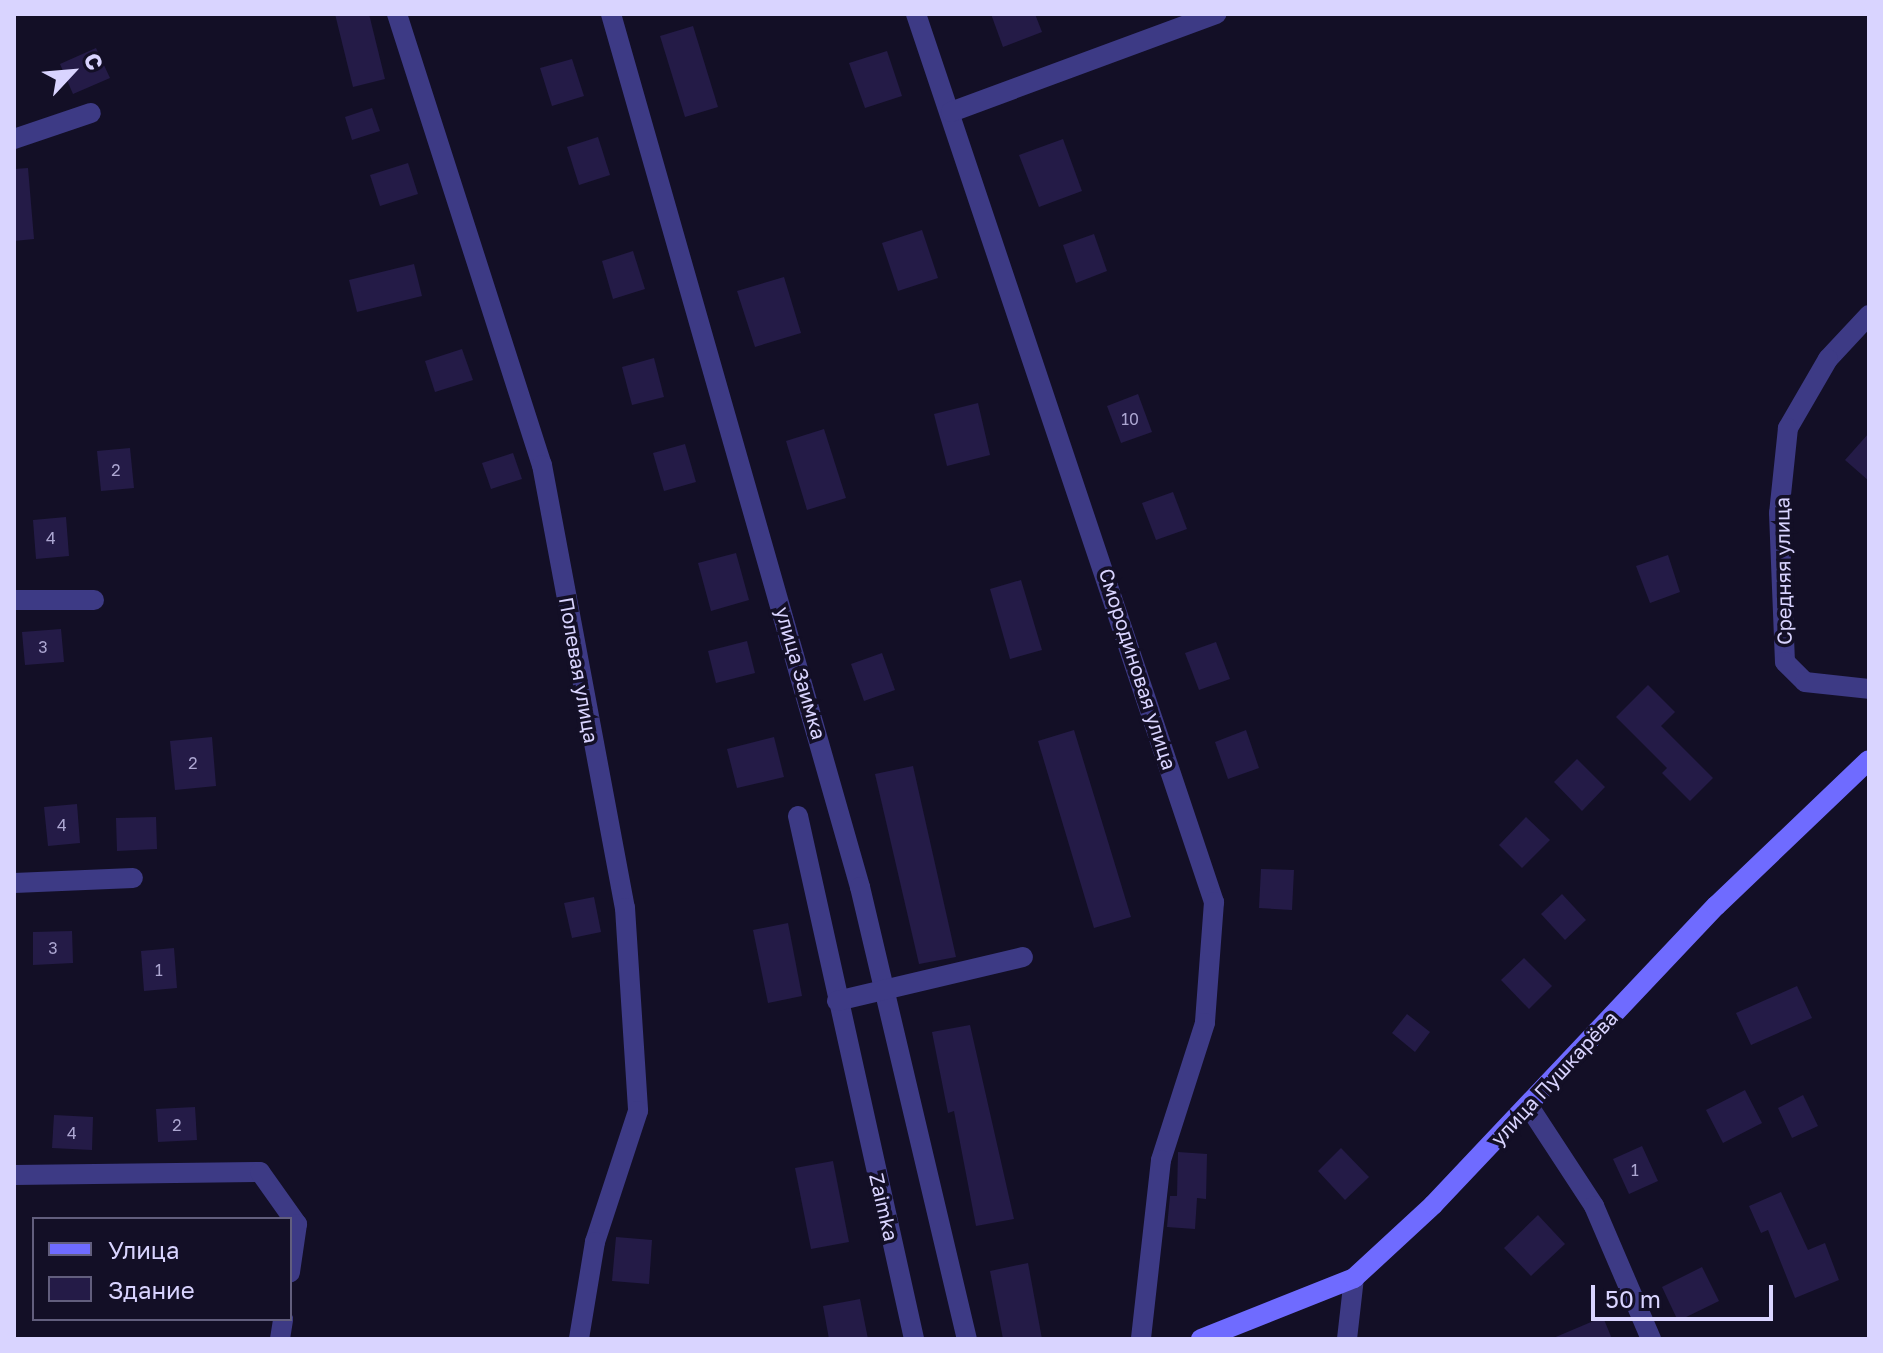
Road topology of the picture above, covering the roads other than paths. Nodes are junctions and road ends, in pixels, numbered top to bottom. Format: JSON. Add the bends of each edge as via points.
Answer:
{"nodes":[{"id":1,"x":397,"y":14,"type":"edge"},
{"id":2,"x":611,"y":14,"type":"edge"},
{"id":3,"x":916,"y":14,"type":"edge"},
{"id":4,"x":1216,"y":14,"type":"edge"},
{"id":5,"x":1176,"y":21,"type":"edge"},
{"id":6,"x":951,"y":112,"type":"junction"},
{"id":7,"x":91,"y":113,"type":"dead end"},
{"id":8,"x":14,"y":139,"type":"edge"},
{"id":9,"x":1869,"y":315,"type":"edge"},
{"id":10,"x":14,"y":600,"type":"edge"},
{"id":11,"x":94,"y":600,"type":"dead end"},
{"id":12,"x":1869,"y":689,"type":"edge"},
{"id":13,"x":1869,"y":760,"type":"edge"},
{"id":14,"x":798,"y":816,"type":"dead end"},
{"id":15,"x":133,"y":878,"type":"dead end"},
{"id":16,"x":14,"y":883,"type":"edge"},
{"id":17,"x":1023,"y":957,"type":"dead end"},
{"id":18,"x":885,"y":991,"type":"junction"},
{"id":19,"x":837,"y":1001,"type":"junction"},
{"id":20,"x":1528,"y":1105,"type":"junction"},
{"id":21,"x":14,"y":1175,"type":"edge"},
{"id":22,"x":292,"y":1258,"type":"edge"},
{"id":23,"x":1354,"y":1278,"type":"junction"},
{"id":24,"x":579,"y":1339,"type":"edge"},
{"id":25,"x":914,"y":1339,"type":"edge"},
{"id":26,"x":967,"y":1339,"type":"edge"},
{"id":27,"x":1141,"y":1339,"type":"edge"},
{"id":28,"x":1201,"y":1339,"type":"edge"},
{"id":29,"x":1347,"y":1339,"type":"edge"},
{"id":30,"x":1651,"y":1339,"type":"edge"}],
"edges":[{"from":1,"to":24,"type":"street","name":"Полевая улица","via":[[542,465],[625,908],[638,1111],[595,1242]]},
{"from":2,"to":18,"type":"street","name":"улица Заимка","via":[[724,398]]},
{"from":3,"to":6,"type":"street","name":"Смородиновая улица"},
{"from":4,"to":5,"type":"street"},
{"from":5,"to":6,"type":"street"},
{"from":6,"to":27,"type":"street","name":"Смородиновая улица","via":[[1214,902],[1205,1023],[1161,1160]]},
{"from":7,"to":8,"type":"street"},
{"from":9,"to":12,"type":"street","name":"Средняя улица","via":[[1828,359],[1788,428],[1779,513],[1785,662],[1805,682]]},
{"from":10,"to":11,"type":"street"},
{"from":13,"to":20,"type":"street","name":"улица Пушкарёва","via":[[1716,906]]},
{"from":14,"to":19,"type":"street"},
{"from":15,"to":16,"type":"street"},
{"from":17,"to":18,"type":"street"},
{"from":18,"to":19,"type":"street"},
{"from":18,"to":26,"type":"street","name":"улица Заимка"},
{"from":19,"to":25,"type":"street"},
{"from":20,"to":23,"type":"street","name":"улица Пушкарёва"},
{"from":20,"to":30,"type":"street","via":[[1594,1206]]},
{"from":21,"to":22,"type":"street","via":[[260,1172],[297,1224]]},
{"from":23,"to":28,"type":"street","name":"улица Пушкарёва"},
{"from":23,"to":29,"type":"street"}]}
